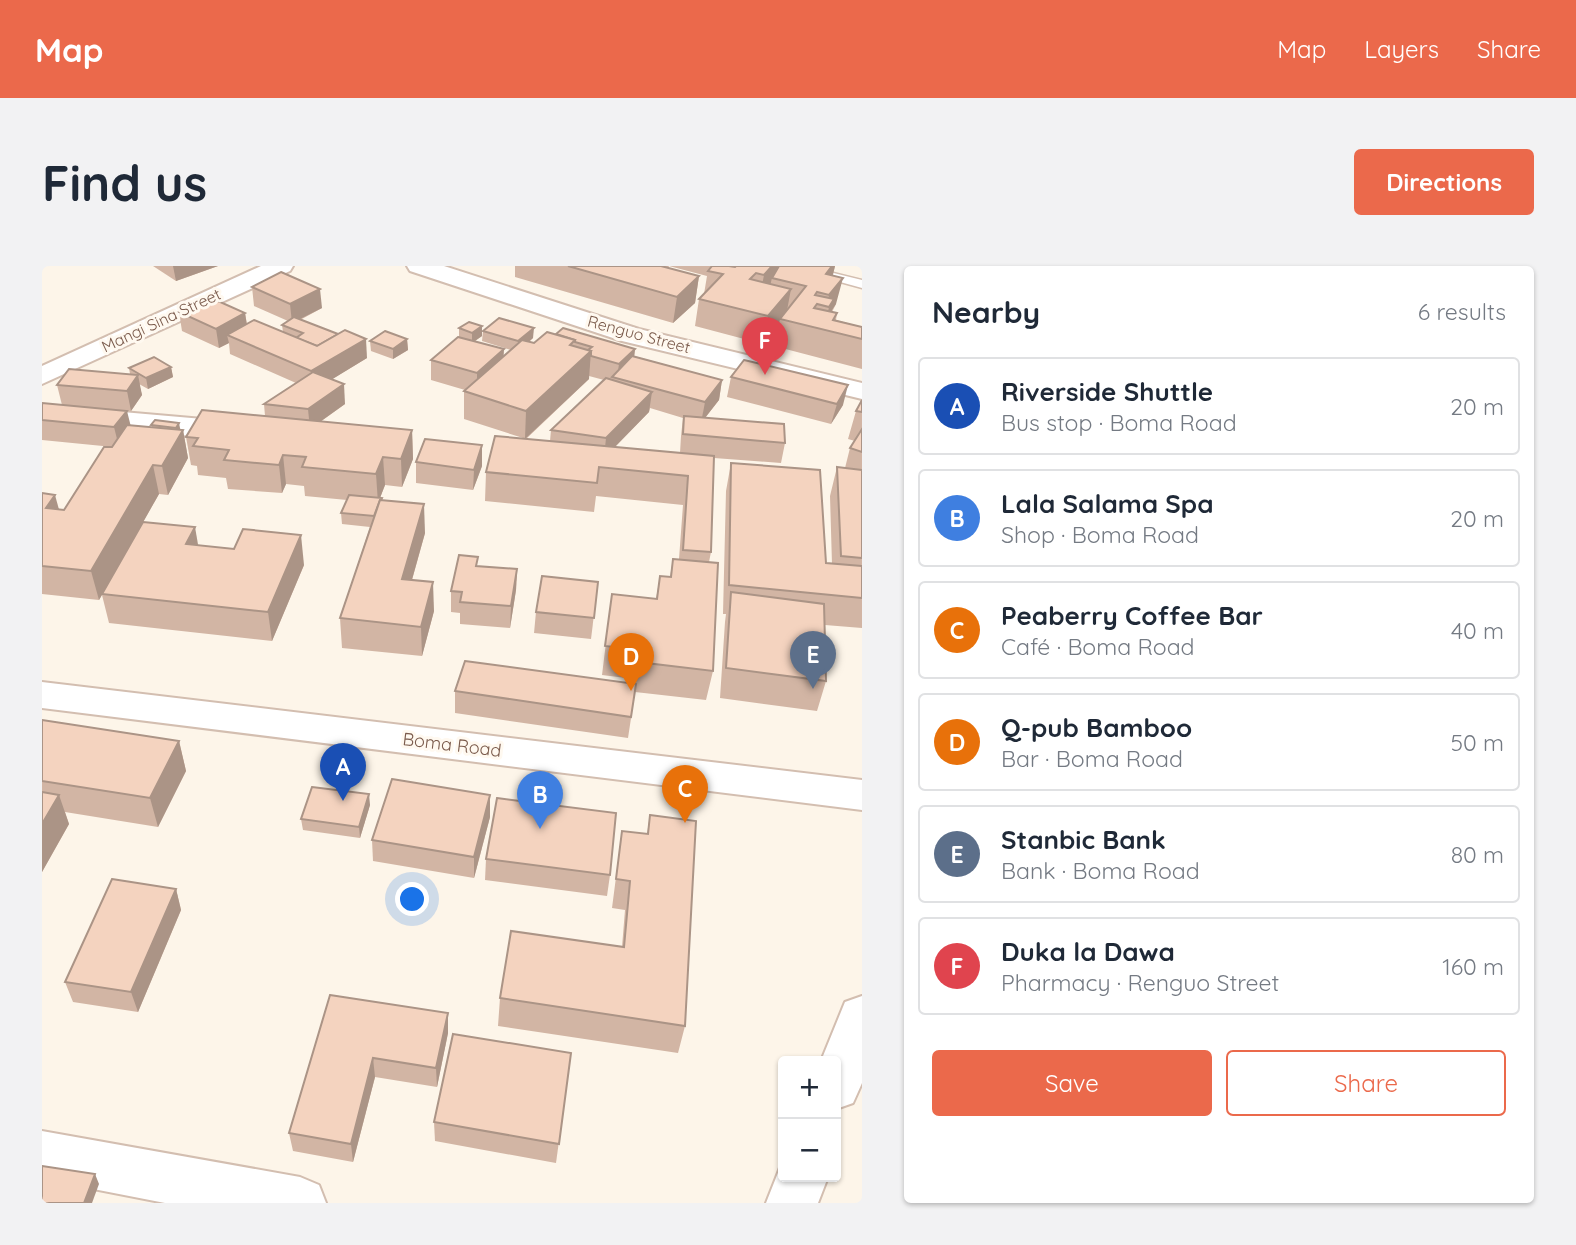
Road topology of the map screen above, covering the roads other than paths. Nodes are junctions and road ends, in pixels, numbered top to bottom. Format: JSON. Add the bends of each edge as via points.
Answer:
{"nodes":[{"id":1,"x":281,"y":266,"type":"edge"},
{"id":2,"x":419,"y":266,"type":"edge"},
{"id":3,"x":789,"y":266,"type":"edge"},
{"id":4,"x":862,"y":284,"type":"edge"},
{"id":5,"x":42,"y":376,"type":"edge"},
{"id":6,"x":862,"y":391,"type":"edge"},
{"id":7,"x":42,"y":414,"type":"edge"},
{"id":8,"x":204,"y":428,"type":"edge"},
{"id":9,"x":42,"y":695,"type":"edge"},
{"id":10,"x":862,"y":795,"type":"edge"},
{"id":11,"x":862,"y":1017,"type":"edge"},
{"id":12,"x":841,"y":1074,"type":"edge"},
{"id":13,"x":42,"y":1155,"type":"edge"},
{"id":14,"x":800,"y":1182,"type":"edge"},
{"id":15,"x":300,"y":1203,"type":"edge"},
{"id":16,"x":792,"y":1203,"type":"edge"}],
"edges":[{"from":1,"to":5,"type":"street","name":"Mangi Sina Street"},
{"from":2,"to":6,"type":"street","name":"Renguo Street","via":[[631,335]]},
{"from":3,"to":4,"type":"lane"},
{"from":7,"to":8,"type":"street"},
{"from":9,"to":10,"type":"street","name":"Boma Road"},
{"from":11,"to":12,"type":"street"},
{"from":13,"to":15,"type":"street"},
{"from":14,"to":16,"type":"street"}]}
